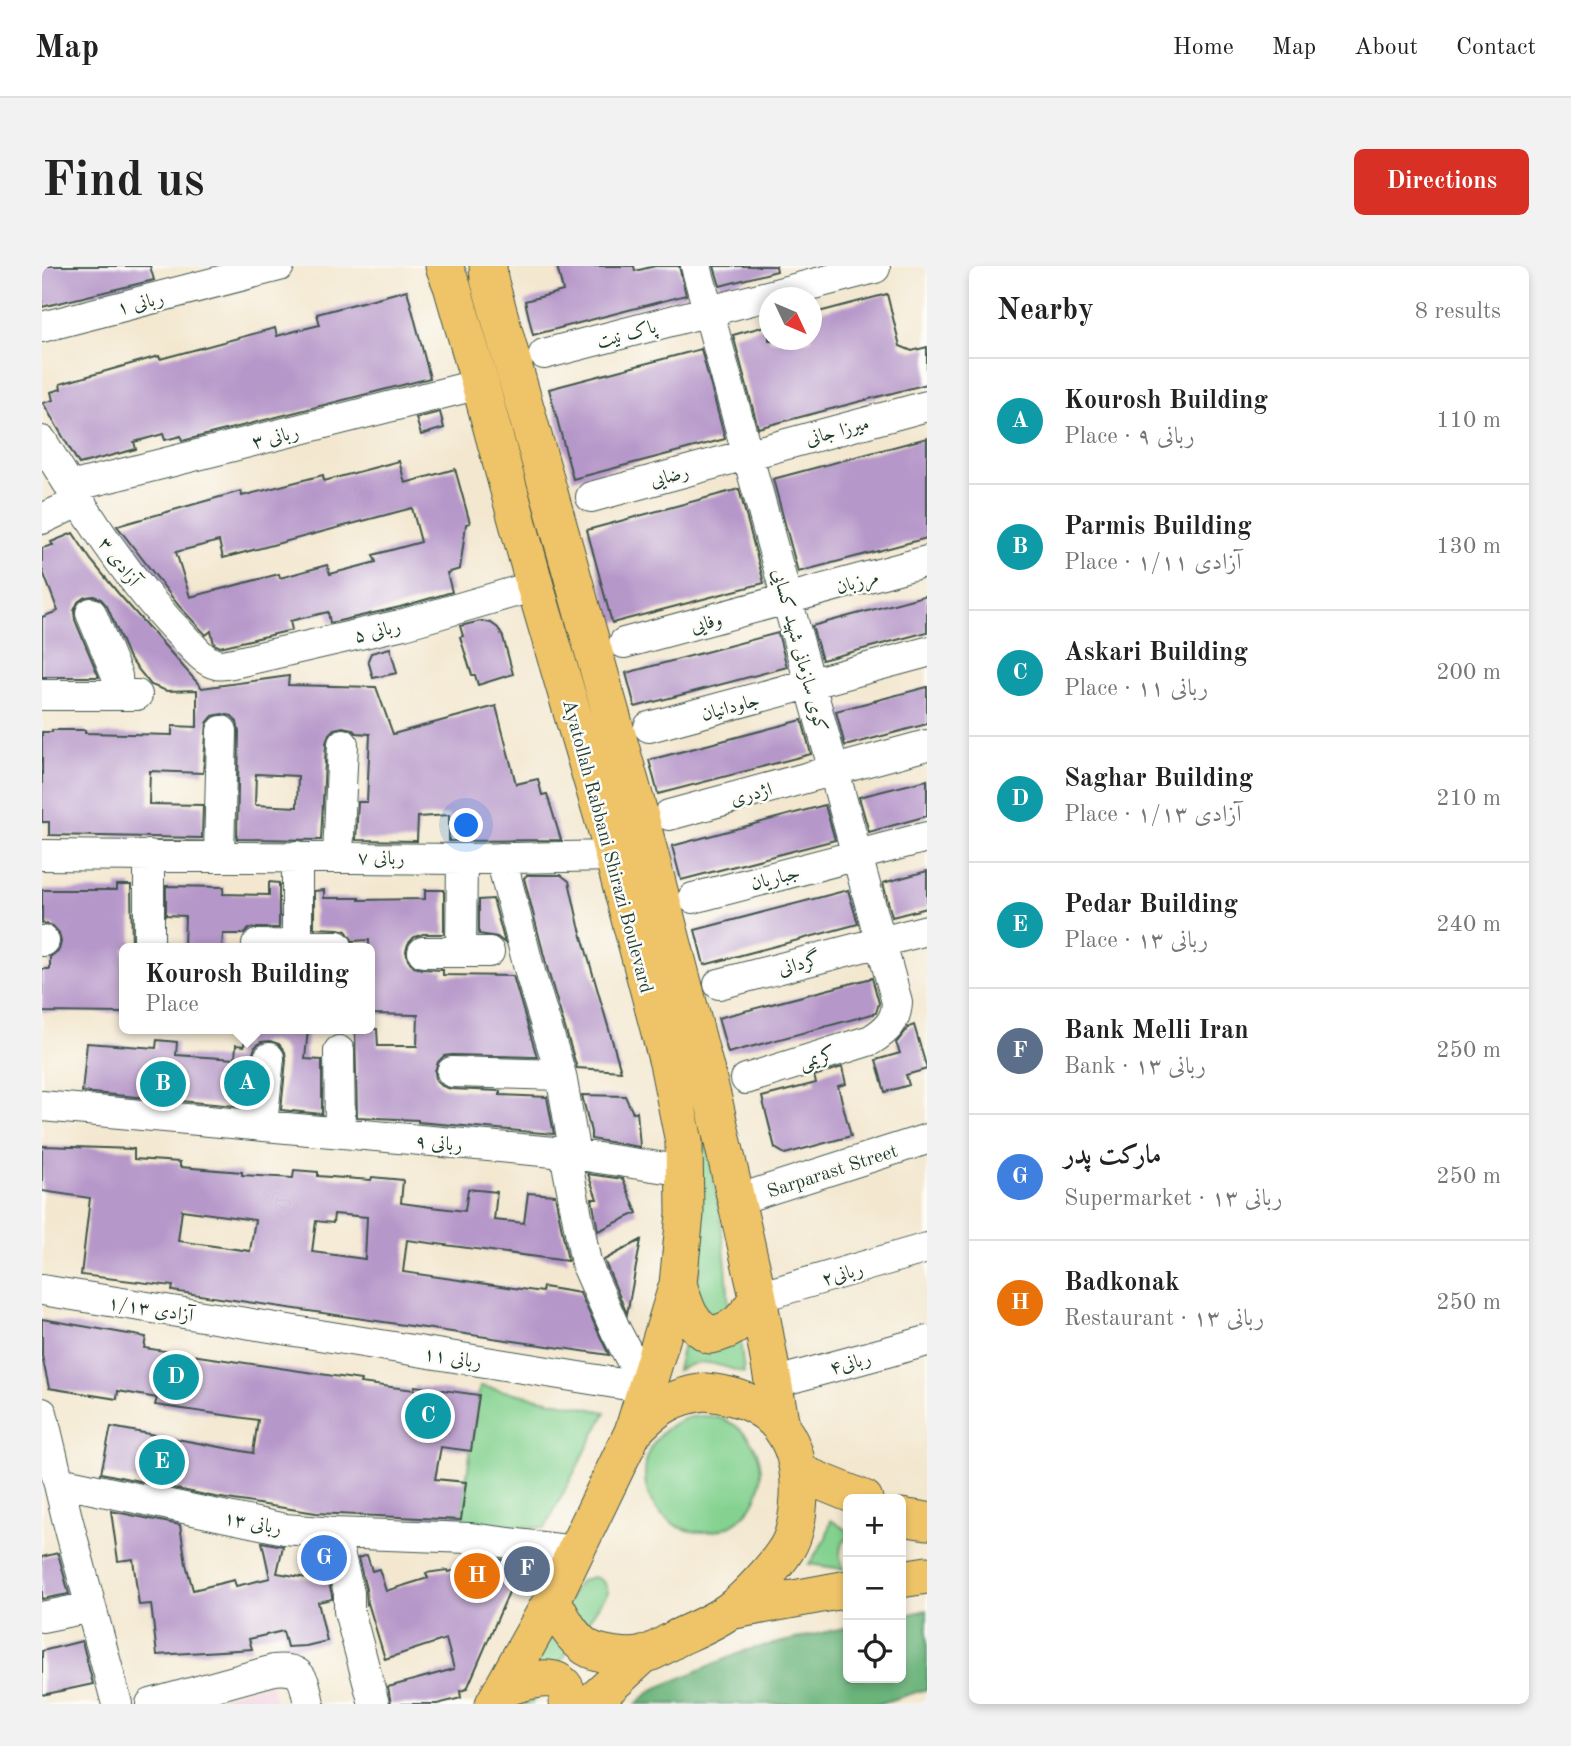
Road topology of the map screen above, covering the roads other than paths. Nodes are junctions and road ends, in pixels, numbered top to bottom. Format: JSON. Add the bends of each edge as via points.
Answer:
{"nodes":[{"id":1,"x":279,"y":266,"type":"edge"},
{"id":2,"x":443,"y":266,"type":"edge"},
{"id":3,"x":488,"y":266,"type":"edge"},
{"id":4,"x":696,"y":266,"type":"edge"},
{"id":5,"x":874,"y":268,"type":"dead end"},
{"id":6,"x":708,"y":311,"type":"junction"},
{"id":7,"x":42,"y":327,"type":"edge"},
{"id":8,"x":544,"y":354,"type":"dead end"},
{"id":9,"x":480,"y":384,"type":"junction"},
{"id":10,"x":927,"y":405,"type":"edge"},
{"id":11,"x":42,"y":441,"type":"edge"},
{"id":12,"x":747,"y":454,"type":"junction"},
{"id":13,"x":74,"y":495,"type":"junction"},
{"id":14,"x":591,"y":497,"type":"dead end"},
{"id":15,"x":42,"y":519,"type":"edge"},
{"id":16,"x":927,"y":561,"type":"edge"},
{"id":17,"x":535,"y":586,"type":"junction"},
{"id":18,"x":787,"y":600,"type":"junction"},
{"id":19,"x":91,"y":614,"type":"dead end"},
{"id":20,"x":624,"y":643,"type":"dead end"},
{"id":21,"x":927,"y":652,"type":"edge"},
{"id":22,"x":216,"y":664,"type":"joint"},
{"id":23,"x":811,"y":685,"type":"junction"},
{"id":24,"x":42,"y":695,"type":"edge"},
{"id":25,"x":609,"y":707,"type":"junction"},
{"id":26,"x":574,"y":715,"type":"junction"},
{"id":27,"x":649,"y":727,"type":"dead end"},
{"id":28,"x":222,"y":731,"type":"dead end"},
{"id":29,"x":343,"y":744,"type":"dead end"},
{"id":30,"x":927,"y":745,"type":"edge"},
{"id":31,"x":833,"y":771,"type":"junction"},
{"id":32,"x":669,"y":815,"type":"dead end"},
{"id":33,"x":927,"y":838,"type":"edge"},
{"id":34,"x":42,"y":855,"type":"edge"},
{"id":35,"x":149,"y":855,"type":"junction"},
{"id":36,"x":219,"y":855,"type":"junction"},
{"id":37,"x":297,"y":856,"type":"junction"},
{"id":38,"x":338,"y":856,"type":"junction"},
{"id":39,"x":613,"y":856,"type":"junction"},
{"id":40,"x":858,"y":856,"type":"junction"},
{"id":41,"x":501,"y":858,"type":"junction"},
{"id":42,"x":462,"y":859,"type":"junction"},
{"id":43,"x":693,"y":898,"type":"dead end"},
{"id":44,"x":927,"y":930,"type":"edge"},
{"id":45,"x":149,"y":943,"type":"edge"},
{"id":46,"x":297,"y":943,"type":"edge"},
{"id":47,"x":880,"y":943,"type":"junction"},
{"id":48,"x":423,"y":952,"type":"dead end"},
{"id":49,"x":719,"y":984,"type":"dead end"},
{"id":50,"x":886,"y":1031,"type":"joint"},
{"id":51,"x":339,"y":1051,"type":"dead end"},
{"id":52,"x":269,"y":1058,"type":"dead end"},
{"id":53,"x":452,"y":1072,"type":"dead end"},
{"id":54,"x":561,"y":1075,"type":"junction"},
{"id":55,"x":746,"y":1079,"type":"dead end"},
{"id":56,"x":42,"y":1106,"type":"edge"},
{"id":57,"x":262,"y":1125,"type":"junction"},
{"id":58,"x":340,"y":1132,"type":"junction"},
{"id":59,"x":927,"y":1139,"type":"edge"},
{"id":60,"x":570,"y":1154,"type":"junction"},
{"id":61,"x":686,"y":1171,"type":"junction"},
{"id":62,"x":736,"y":1200,"type":"junction"},
{"id":63,"x":927,"y":1248,"type":"edge"},
{"id":64,"x":678,"y":1284,"type":"junction"},
{"id":65,"x":42,"y":1290,"type":"edge"},
{"id":66,"x":758,"y":1297,"type":"junction"},
{"id":67,"x":261,"y":1325,"type":"joint"},
{"id":68,"x":927,"y":1341,"type":"edge"},
{"id":69,"x":773,"y":1383,"type":"junction"},
{"id":70,"x":646,"y":1388,"type":"junction"},
{"id":71,"x":42,"y":1413,"type":"edge"},
{"id":72,"x":781,"y":1426,"type":"junction"},
{"id":73,"x":633,"y":1432,"type":"junction"},
{"id":74,"x":800,"y":1472,"type":"junction"},
{"id":75,"x":59,"y":1482,"type":"junction"},
{"id":76,"x":852,"y":1494,"type":"edge"},
{"id":77,"x":906,"y":1518,"type":"edge"},
{"id":78,"x":54,"y":1521,"type":"edge"},
{"id":79,"x":927,"y":1521,"type":"edge"},
{"id":80,"x":334,"y":1533,"type":"junction"},
{"id":81,"x":575,"y":1551,"type":"junction"},
{"id":82,"x":927,"y":1575,"type":"edge"},
{"id":83,"x":906,"y":1578,"type":"edge"},
{"id":84,"x":843,"y":1590,"type":"edge"},
{"id":85,"x":552,"y":1600,"type":"junction"},
{"id":86,"x":91,"y":1607,"type":"junction"},
{"id":87,"x":729,"y":1611,"type":"junction"},
{"id":88,"x":42,"y":1617,"type":"edge"},
{"id":89,"x":642,"y":1656,"type":"junction"},
{"id":90,"x":499,"y":1696,"type":"edge"},
{"id":91,"x":117,"y":1704,"type":"edge"},
{"id":92,"x":151,"y":1704,"type":"edge"},
{"id":93,"x":309,"y":1704,"type":"edge"},
{"id":94,"x":374,"y":1704,"type":"edge"},
{"id":95,"x":568,"y":1704,"type":"edge"},
{"id":96,"x":590,"y":1704,"type":"edge"}],
"edges":[{"from":1,"to":7,"type":"street","name":"ربانی ۱"},
{"from":2,"to":9,"type":"main road","name":"Ayatollah Rabbani Shirazi Boulevard"},
{"from":3,"to":25,"type":"main road","name":"Ayatollah Rabbani Shirazi Boulevard","via":[[510,362]]},
{"from":4,"to":6,"type":"street","name":"کوی سازمانی شهید کسایی"},
{"from":5,"to":6,"type":"street","name":"پاک نیت"},
{"from":6,"to":8,"type":"street","name":"پاک نیت"},
{"from":6,"to":12,"type":"street","name":"کوی سازمانی شهید کسایی"},
{"from":9,"to":13,"type":"street","name":"ربانی ۳"},
{"from":9,"to":17,"type":"main road","name":"Ayatollah Rabbani Shirazi Boulevard"},
{"from":10,"to":12,"type":"street","name":"میرزا جانی"},
{"from":11,"to":13,"type":"street","name":"۳ آزادی"},
{"from":12,"to":14,"type":"street","name":"رضایی"},
{"from":12,"to":18,"type":"street","name":"کوی سازمانی شهید کسایی"},
{"from":13,"to":15,"type":"street","name":"ربانی ۳"},
{"from":13,"to":22,"type":"street","name":"۳ آزادی","via":[[122,567],[176,629]]},
{"from":16,"to":18,"type":"street","name":"مرزبان"},
{"from":17,"to":22,"type":"street","name":"ربانی ۵","via":[[404,624]]},
{"from":17,"to":26,"type":"main road","name":"Ayatollah Rabbani Shirazi Boulevard"},
{"from":18,"to":20,"type":"street","name":"وفایی"},
{"from":18,"to":23,"type":"street","name":"کوی سازمانی شهید کسایی"},
{"from":19,"to":24,"type":"street","via":[[128,695]]},
{"from":21,"to":23,"type":"street","name":"جاودانیان"},
{"from":23,"to":27,"type":"street","name":"جاودانیان"},
{"from":23,"to":31,"type":"street","name":"کوی سازمانی شهید کسایی"},
{"from":25,"to":26,"type":"main road"},
{"from":25,"to":62,"type":"main road","name":"Ayatollah Rabbani Shirazi Boulevard"},
{"from":26,"to":39,"type":"main road","name":"Ayatollah Rabbani Shirazi Boulevard"},
{"from":28,"to":36,"type":"street"},
{"from":29,"to":38,"type":"street"},
{"from":30,"to":31,"type":"street","name":"اژدری"},
{"from":31,"to":32,"type":"street","name":"اژدری"},
{"from":31,"to":40,"type":"street","name":"کوی سازمانی شهید کسایی"},
{"from":33,"to":40,"type":"street","name":"جباریان"},
{"from":34,"to":35,"type":"street","name":"ربانی ۷"},
{"from":35,"to":36,"type":"street","name":"ربانی ۷"},
{"from":35,"to":45,"type":"street"},
{"from":36,"to":37,"type":"street","name":"ربانی ۷"},
{"from":37,"to":38,"type":"street","name":"ربانی ۷"},
{"from":37,"to":46,"type":"street"},
{"from":38,"to":42,"type":"street","name":"ربانی ۷"},
{"from":39,"to":41,"type":"street","name":"ربانی ۷"},
{"from":39,"to":61,"type":"main road","name":"Ayatollah Rabbani Shirazi Boulevard","via":[[668,1063]]},
{"from":40,"to":43,"type":"street","name":"جباریان"},
{"from":40,"to":47,"type":"street","name":"کوی سازمانی شهید کسایی"},
{"from":41,"to":42,"type":"street","name":"ربانی ۷"},
{"from":41,"to":54,"type":"street"},
{"from":42,"to":48,"type":"street","via":[[475,952]]},
{"from":44,"to":47,"type":"street","name":"گردانی"},
{"from":47,"to":49,"type":"street","name":"گردانی"},
{"from":47,"to":50,"type":"street","name":"کوی سازمانی شهید کسایی","via":[[897,1002],[897,1016]]},
{"from":50,"to":55,"type":"street","name":"کریمی"},
{"from":51,"to":58,"type":"street"},
{"from":52,"to":57,"type":"street"},
{"from":53,"to":54,"type":"street"},
{"from":54,"to":60,"type":"street"},
{"from":56,"to":57,"type":"street","name":"ربانی ۹"},
{"from":57,"to":58,"type":"street","name":"ربانی ۹"},
{"from":58,"to":60,"type":"street","name":"ربانی ۹"},
{"from":59,"to":62,"type":"street","name":"Sarparast Street"},
{"from":60,"to":61,"type":"street","name":"ربانی ۹"},
{"from":60,"to":70,"type":"street","via":[[586,1263]]},
{"from":61,"to":64,"type":"main road","name":"Ayatollah Rabbani Shirazi Boulevard"},
{"from":62,"to":66,"type":"main road","name":"Ayatollah Rabbani Shirazi Boulevard"},
{"from":63,"to":66,"type":"street","name":"ربانی۲"},
{"from":64,"to":66,"type":"main road","via":[[691,1320],[710,1335],[745,1320]]},
{"from":64,"to":70,"type":"main road","name":"Ayatollah Rabbani Shirazi Boulevard"},
{"from":65,"to":67,"type":"street","name":"آزادی ۱/۱۳"},
{"from":66,"to":69,"type":"main road","name":"Ayatollah Rabbani Shirazi Boulevard"},
{"from":67,"to":70,"type":"street","name":"ربانی ۱۱"},
{"from":68,"to":69,"type":"street","name":"ربانی۴"},
{"from":69,"to":72,"type":"main road","name":"Ayatollah Rabbani Shirazi Boulevard"},
{"from":70,"to":73,"type":"main road","name":"Ayatollah Rabbani Shirazi Boulevard"},
{"from":71,"to":75,"type":"street"},
{"from":72,"to":73,"type":"main road","via":[[748,1400],[705,1392],[664,1403]]},
{"from":72,"to":74,"type":"main road"},
{"from":73,"to":81,"type":"main road"},
{"from":74,"to":76,"type":"main road"},
{"from":74,"to":87,"type":"main road","via":[[797,1521],[788,1547]]},
{"from":75,"to":78,"type":"street"},
{"from":75,"to":80,"type":"street","name":"ربانی ۱۳","via":[[285,1529]]},
{"from":77,"to":79,"type":"main road"},
{"from":78,"to":86,"type":"street"},
{"from":80,"to":81,"type":"street","name":"ربانی ۱۳","via":[[469,1538]]},
{"from":80,"to":94,"type":"street"},
{"from":81,"to":85,"type":"main road"},
{"from":82,"to":83,"type":"main road"},
{"from":84,"to":87,"type":"main road"},
{"from":85,"to":89,"type":"main road","via":[[587,1648],[606,1655]]},
{"from":85,"to":90,"type":"main road"},
{"from":86,"to":88,"type":"street"},
{"from":86,"to":91,"type":"street"},
{"from":87,"to":89,"type":"main road"},
{"from":89,"to":96,"type":"main road"},
{"from":90,"to":95,"type":"main road","via":[[548,1678],[558,1680],[566,1690]]},
{"from":92,"to":93,"type":"street","via":[[289,1669],[300,1675]]}]}
